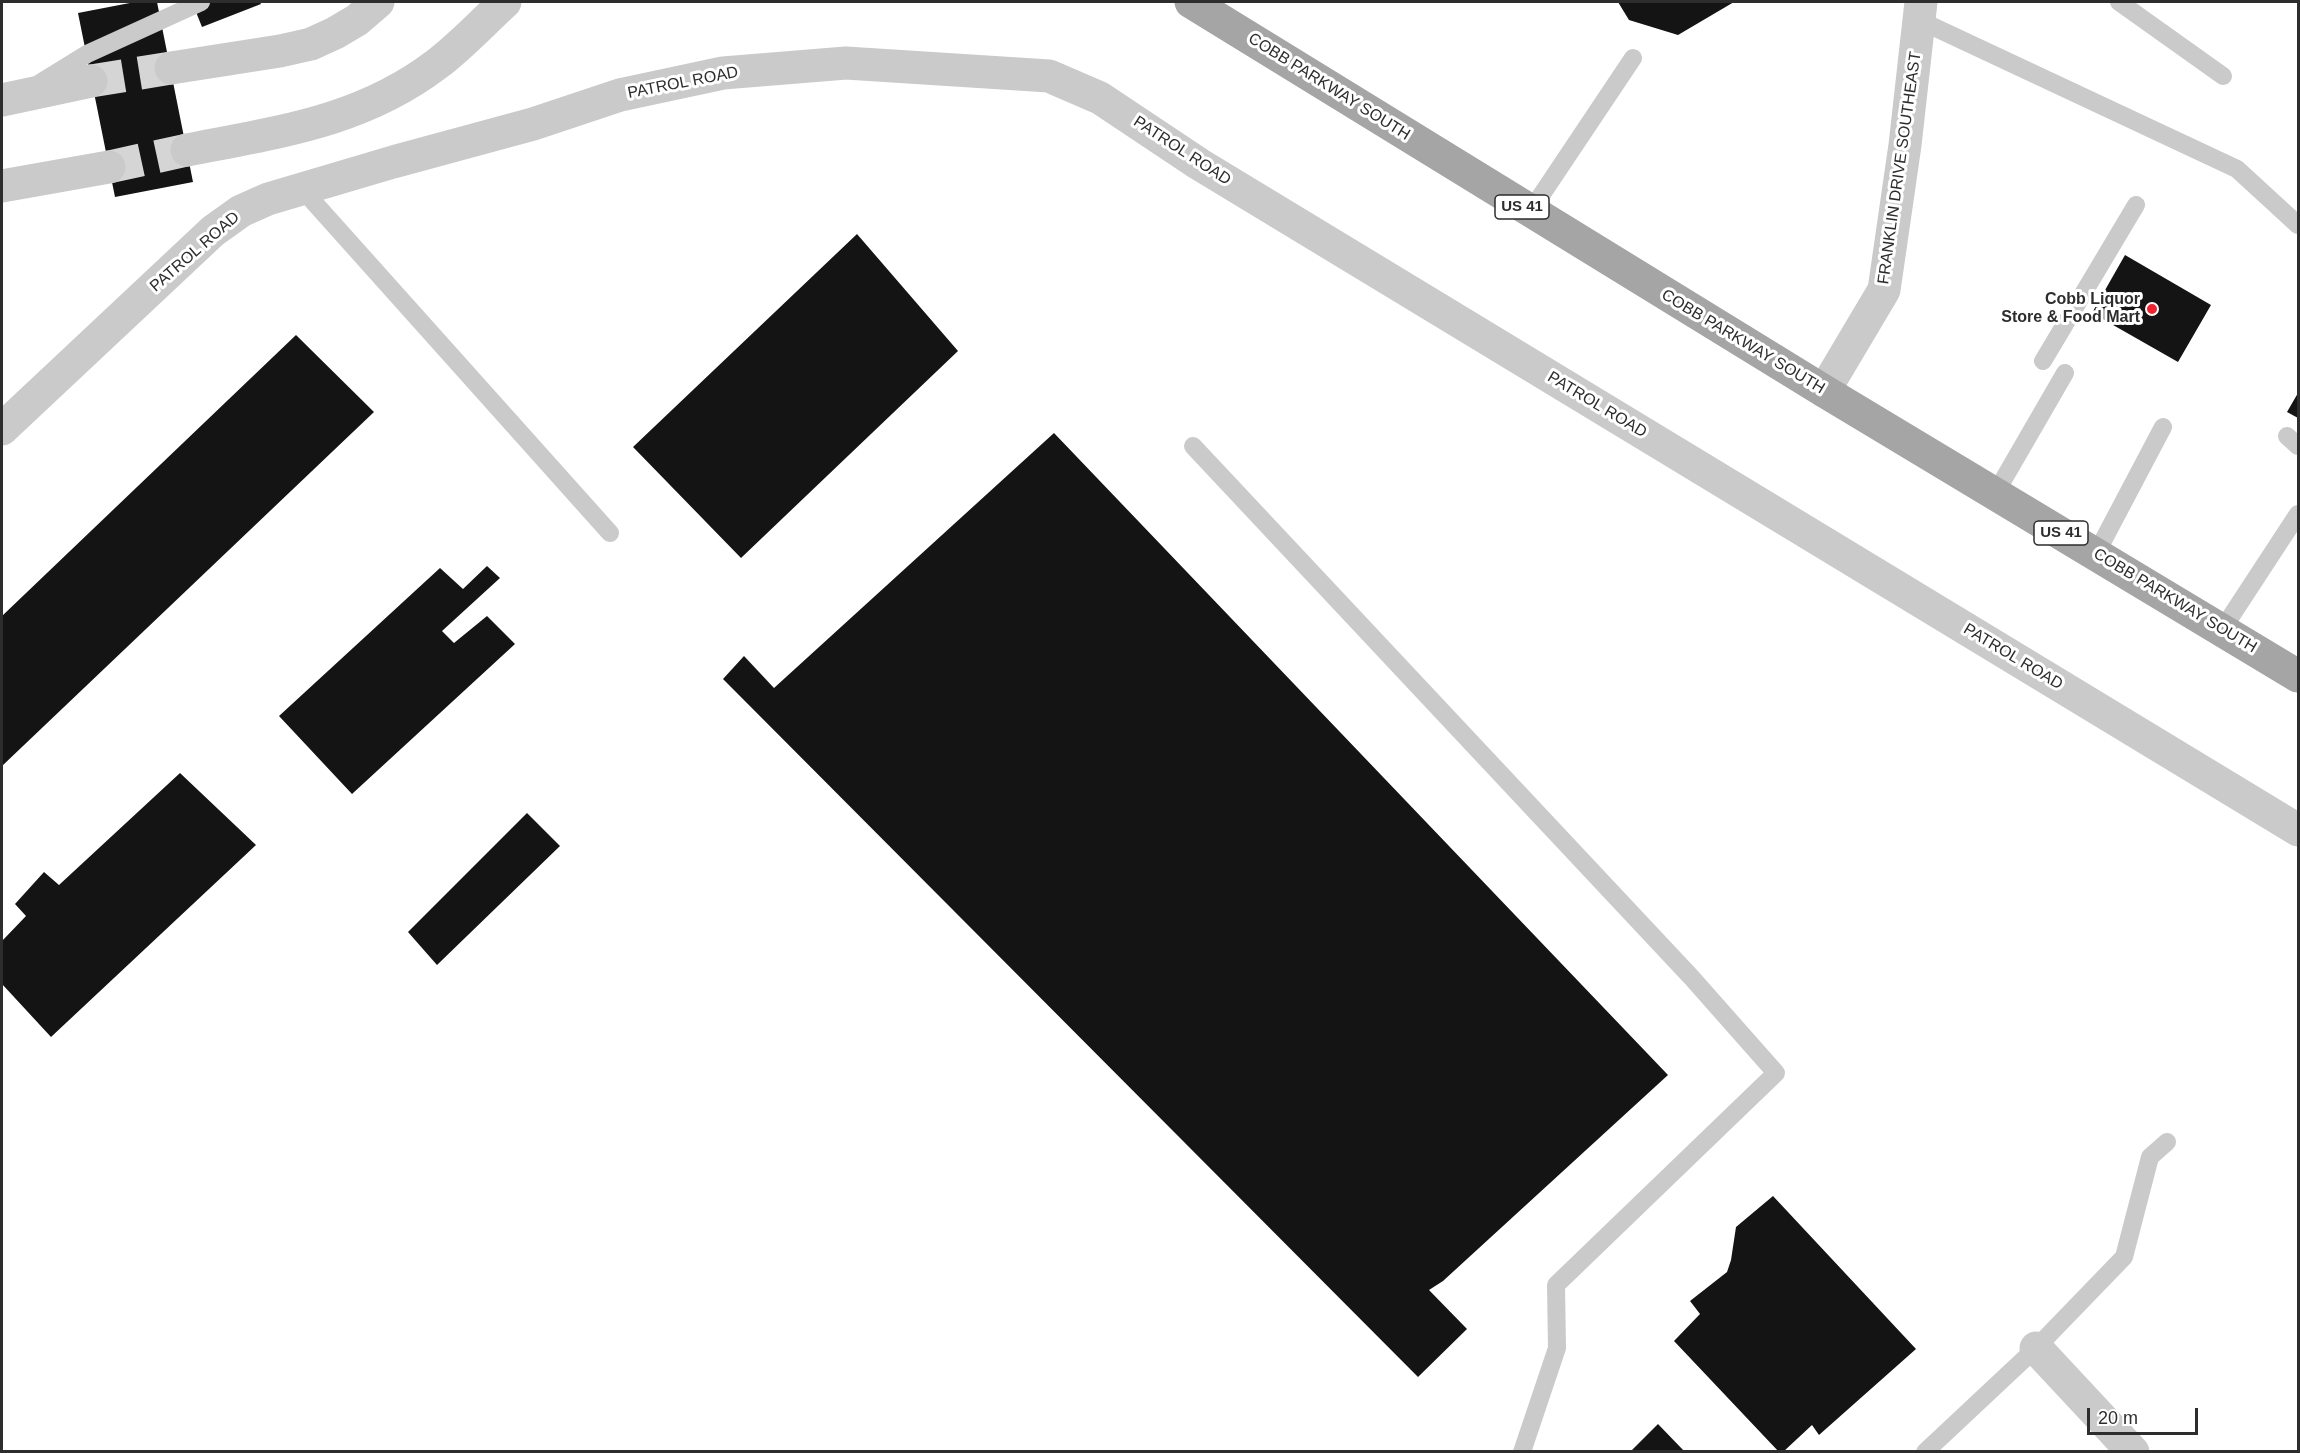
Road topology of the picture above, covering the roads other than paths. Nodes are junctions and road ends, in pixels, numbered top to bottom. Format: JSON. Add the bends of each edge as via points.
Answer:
{"nodes":[{"id":1,"x":201,"y":2,"type":"edge"},
{"id":2,"x":378,"y":2,"type":"edge"},
{"id":3,"x":505,"y":2,"type":"edge"},
{"id":4,"x":1191,"y":2,"type":"edge"},
{"id":5,"x":2119,"y":2,"type":"edge"},
{"id":6,"x":1215,"y":11,"type":"edge"},
{"id":7,"x":1920,"y":11,"type":"edge"},
{"id":8,"x":1633,"y":58,"type":"dead end"},
{"id":9,"x":171,"y":68,"type":"tunnel mouth"},
{"id":10,"x":2223,"y":76,"type":"dead end"},
{"id":11,"x":92,"y":81,"type":"tunnel mouth"},
{"id":12,"x":10,"y":98,"type":"edge"},
{"id":13,"x":187,"y":150,"type":"tunnel mouth"},
{"id":14,"x":109,"y":166,"type":"tunnel mouth"},
{"id":15,"x":2,"y":186,"type":"edge"},
{"id":16,"x":302,"y":189,"type":"junction"},
{"id":17,"x":2136,"y":205,"type":"dead end"},
{"id":18,"x":1530,"y":212,"type":"junction"},
{"id":19,"x":2298,"y":225,"type":"edge"},
{"id":20,"x":2043,"y":361,"type":"dead end"},
{"id":21,"x":2065,"y":373,"type":"dead end"},
{"id":22,"x":1824,"y":391,"type":"junction"},
{"id":23,"x":2163,"y":427,"type":"dead end"},
{"id":24,"x":2,"y":429,"type":"edge"},
{"id":25,"x":1193,"y":446,"type":"dead end"},
{"id":26,"x":1995,"y":494,"type":"junction"},
{"id":27,"x":2298,"y":514,"type":"edge"},
{"id":28,"x":610,"y":533,"type":"dead end"},
{"id":29,"x":2096,"y":554,"type":"junction"},
{"id":30,"x":2222,"y":630,"type":"junction"},
{"id":31,"x":2298,"y":676,"type":"edge"},
{"id":32,"x":2298,"y":830,"type":"edge"},
{"id":33,"x":2166,"y":1142,"type":"dead end"},
{"id":34,"x":2036,"y":1348,"type":"junction"},
{"id":35,"x":1522,"y":1452,"type":"edge"},
{"id":36,"x":1925,"y":1452,"type":"edge"},
{"id":37,"x":2133,"y":1452,"type":"edge"}],
"edges":[{"from":1,"to":12,"type":"lane","via":[[87,54]]},
{"from":2,"to":9,"type":"street","via":[[357,20],[311,44]]},
{"from":3,"to":13,"type":"street","via":[[438,64],[383,98],[343,116]]},
{"from":4,"to":6,"type":"main road","name":"COBB PARKWAY SOUTH","number":"US 41"},
{"from":5,"to":10,"type":"lane"},
{"from":6,"to":18,"type":"main road","name":"COBB PARKWAY SOUTH","number":"US 41"},
{"from":7,"to":19,"type":"lane","via":[[2237,169]]},
{"from":7,"to":22,"type":"street","name":"FRANKLIN DRIVE SOUTHEAST","via":[[1884,290]]},
{"from":8,"to":18,"type":"lane"},
{"from":11,"to":12,"type":"street"},
{"from":14,"to":15,"type":"street"},
{"from":16,"to":24,"type":"street","name":"PATROL ROAD","via":[[241,211],[213,231]]},
{"from":16,"to":28,"type":"lane"},
{"from":16,"to":32,"type":"street","name":"PATROL ROAD","via":[[533,124],[620,95],[723,73],[846,63],[1048,76],[1100,98],[1228,181]]},
{"from":17,"to":20,"type":"lane"},
{"from":18,"to":22,"type":"main road","name":"COBB PARKWAY SOUTH","number":"US 41"},
{"from":21,"to":26,"type":"lane"},
{"from":22,"to":26,"type":"main road","name":"COBB PARKWAY SOUTH","number":"US 41"},
{"from":23,"to":29,"type":"lane"},
{"from":25,"to":35,"type":"lane","via":[[1692,978],[1776,1073],[1556,1285],[1557,1348]]},
{"from":26,"to":29,"type":"main road","name":"COBB PARKWAY SOUTH","number":"US 41"},
{"from":27,"to":30,"type":"lane"},
{"from":29,"to":30,"type":"main road","name":"COBB PARKWAY SOUTH","number":"US 41"},
{"from":30,"to":31,"type":"main road","name":"COBB PARKWAY SOUTH","number":"US 41"},
{"from":33,"to":34,"type":"lane","via":[[2150,1157],[2124,1257]]},
{"from":34,"to":36,"type":"lane"},
{"from":34,"to":37,"type":"street"}]}
